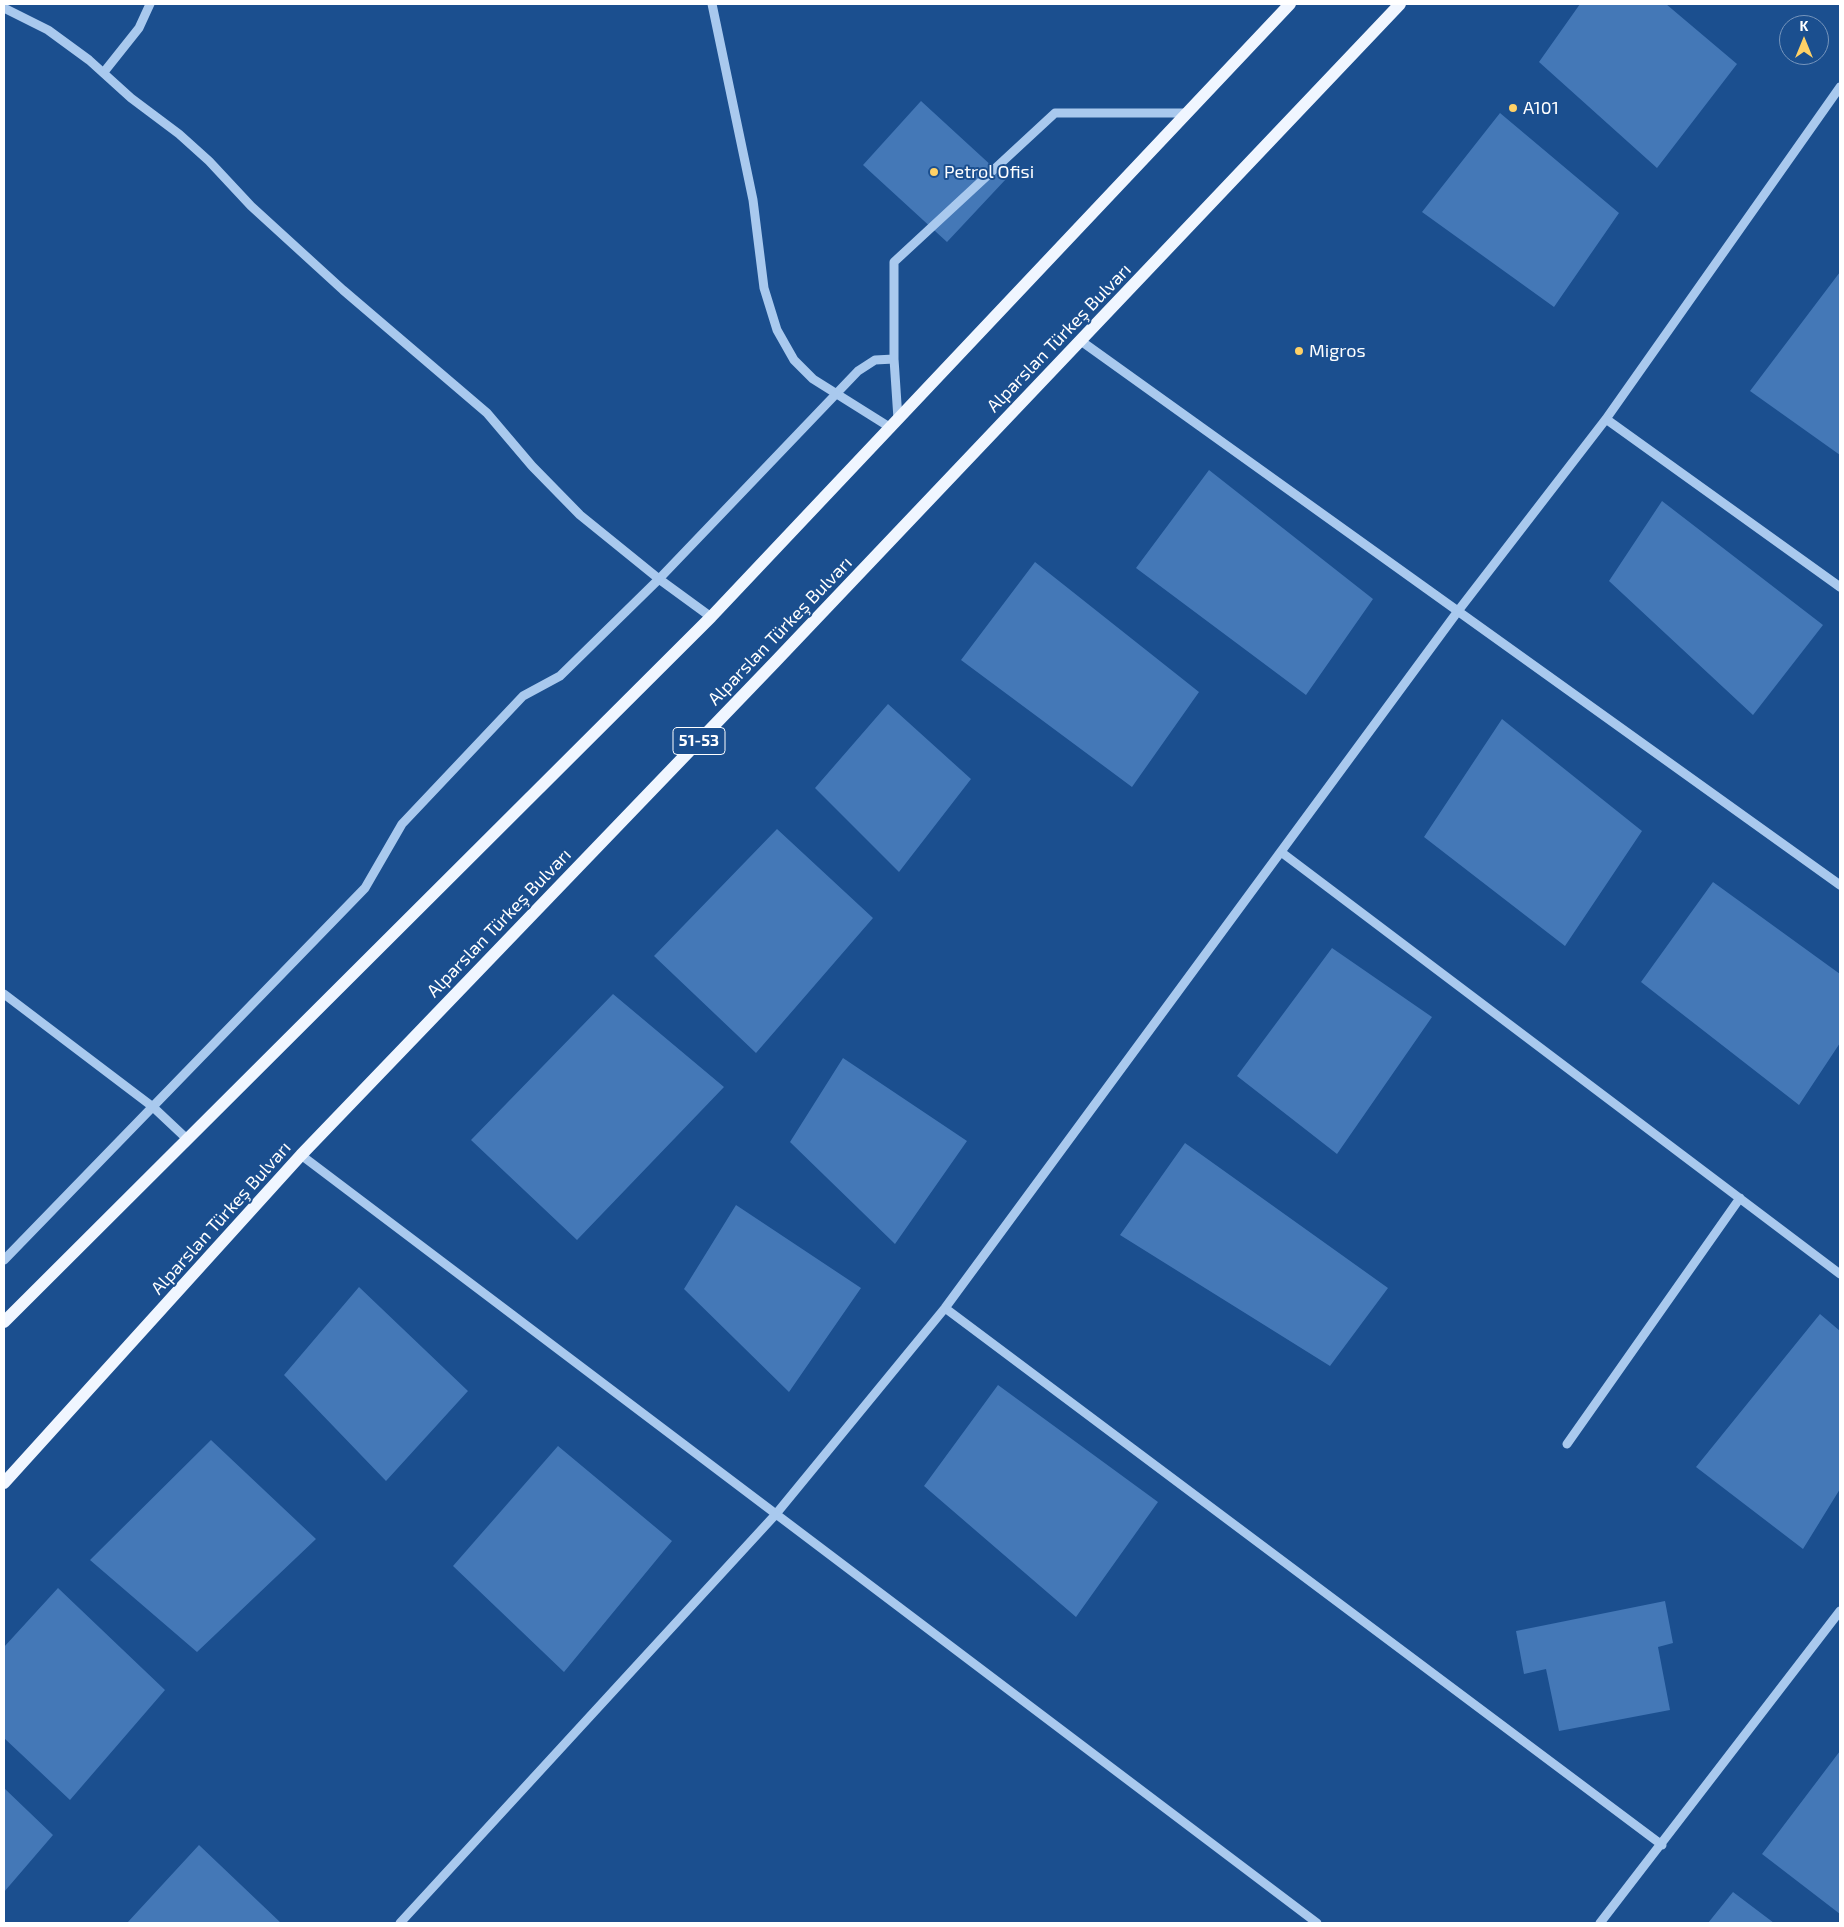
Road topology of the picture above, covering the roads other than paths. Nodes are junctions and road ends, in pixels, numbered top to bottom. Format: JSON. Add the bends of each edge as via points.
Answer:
{"nodes":[{"id":1,"x":150,"y":4,"type":"edge"},
{"id":2,"x":712,"y":4,"type":"edge"},
{"id":3,"x":1290,"y":4,"type":"edge"},
{"id":4,"x":1400,"y":4,"type":"edge"},
{"id":5,"x":4,"y":8,"type":"edge"},
{"id":6,"x":104,"y":72,"type":"junction"},
{"id":7,"x":1840,"y":87,"type":"edge"},
{"id":8,"x":1188,"y":113,"type":"junction"},
{"id":9,"x":1081,"y":341,"type":"junction"},
{"id":10,"x":894,"y":359,"type":"junction"},
{"id":11,"x":837,"y":392,"type":"junction"},
{"id":12,"x":1606,"y":419,"type":"junction"},
{"id":13,"x":894,"y":423,"type":"junction"},
{"id":14,"x":659,"y":579,"type":"junction"},
{"id":15,"x":1840,"y":587,"type":"edge"},
{"id":16,"x":1458,"y":611,"type":"junction"},
{"id":17,"x":711,"y":617,"type":"junction"},
{"id":18,"x":1282,"y":852,"type":"junction"},
{"id":19,"x":1840,"y":885,"type":"edge"},
{"id":20,"x":4,"y":994,"type":"edge"},
{"id":21,"x":154,"y":1107,"type":"junction"},
{"id":22,"x":187,"y":1139,"type":"junction"},
{"id":23,"x":301,"y":1155,"type":"junction"},
{"id":24,"x":1740,"y":1198,"type":"junction"},
{"id":25,"x":4,"y":1260,"type":"edge"},
{"id":26,"x":1840,"y":1274,"type":"edge"},
{"id":27,"x":945,"y":1308,"type":"junction"},
{"id":28,"x":4,"y":1322,"type":"edge"},
{"id":29,"x":1567,"y":1444,"type":"dead end"},
{"id":30,"x":4,"y":1483,"type":"edge"},
{"id":31,"x":776,"y":1514,"type":"junction"},
{"id":32,"x":1840,"y":1611,"type":"edge"},
{"id":33,"x":1662,"y":1845,"type":"junction"},
{"id":34,"x":400,"y":1923,"type":"edge"},
{"id":35,"x":1317,"y":1923,"type":"edge"},
{"id":36,"x":1600,"y":1923,"type":"edge"}],
"edges":[{"from":1,"to":6,"type":"street","via":[[139,28]]},
{"from":2,"to":11,"type":"street","via":[[753,200],[764,288],[777,330],[794,360],[813,379]]},
{"from":3,"to":8,"type":"main road"},
{"from":4,"to":9,"type":"main road","name":"Alparslan Türkeş Bulvarı","number":"51-53"},
{"from":5,"to":6,"type":"street","via":[[48,30]]},
{"from":6,"to":14,"type":"street","via":[[131,98],[210,160],[258,213],[487,413],[532,466],[580,514]]},
{"from":7,"to":12,"type":"street"},
{"from":8,"to":10,"type":"street","via":[[1055,113],[894,262]]},
{"from":8,"to":13,"type":"main road"},
{"from":9,"to":16,"type":"street"},
{"from":9,"to":23,"type":"main road","name":"Alparslan Türkeş Bulvarı","number":"51-53"},
{"from":10,"to":11,"type":"street","via":[[875,360],[858,371]]},
{"from":10,"to":13,"type":"street"},
{"from":11,"to":13,"type":"street"},
{"from":11,"to":14,"type":"street"},
{"from":12,"to":15,"type":"street"},
{"from":12,"to":16,"type":"street"},
{"from":13,"to":17,"type":"main road"},
{"from":14,"to":17,"type":"street"},
{"from":14,"to":21,"type":"street","via":[[560,676],[523,696],[402,824],[365,888]]},
{"from":16,"to":18,"type":"street"},
{"from":16,"to":19,"type":"street"},
{"from":17,"to":22,"type":"main road"},
{"from":18,"to":24,"type":"street"},
{"from":18,"to":27,"type":"street"},
{"from":20,"to":21,"type":"street"},
{"from":21,"to":22,"type":"street"},
{"from":21,"to":25,"type":"street"},
{"from":22,"to":28,"type":"main road"},
{"from":23,"to":30,"type":"main road","name":"Alparslan Türkeş Bulvarı","number":"51-53"},
{"from":23,"to":31,"type":"street"},
{"from":24,"to":26,"type":"street"},
{"from":24,"to":29,"type":"street"},
{"from":27,"to":31,"type":"street"},
{"from":27,"to":33,"type":"street"},
{"from":31,"to":34,"type":"street"},
{"from":31,"to":35,"type":"street"},
{"from":32,"to":33,"type":"street"},
{"from":33,"to":36,"type":"street"}]}
